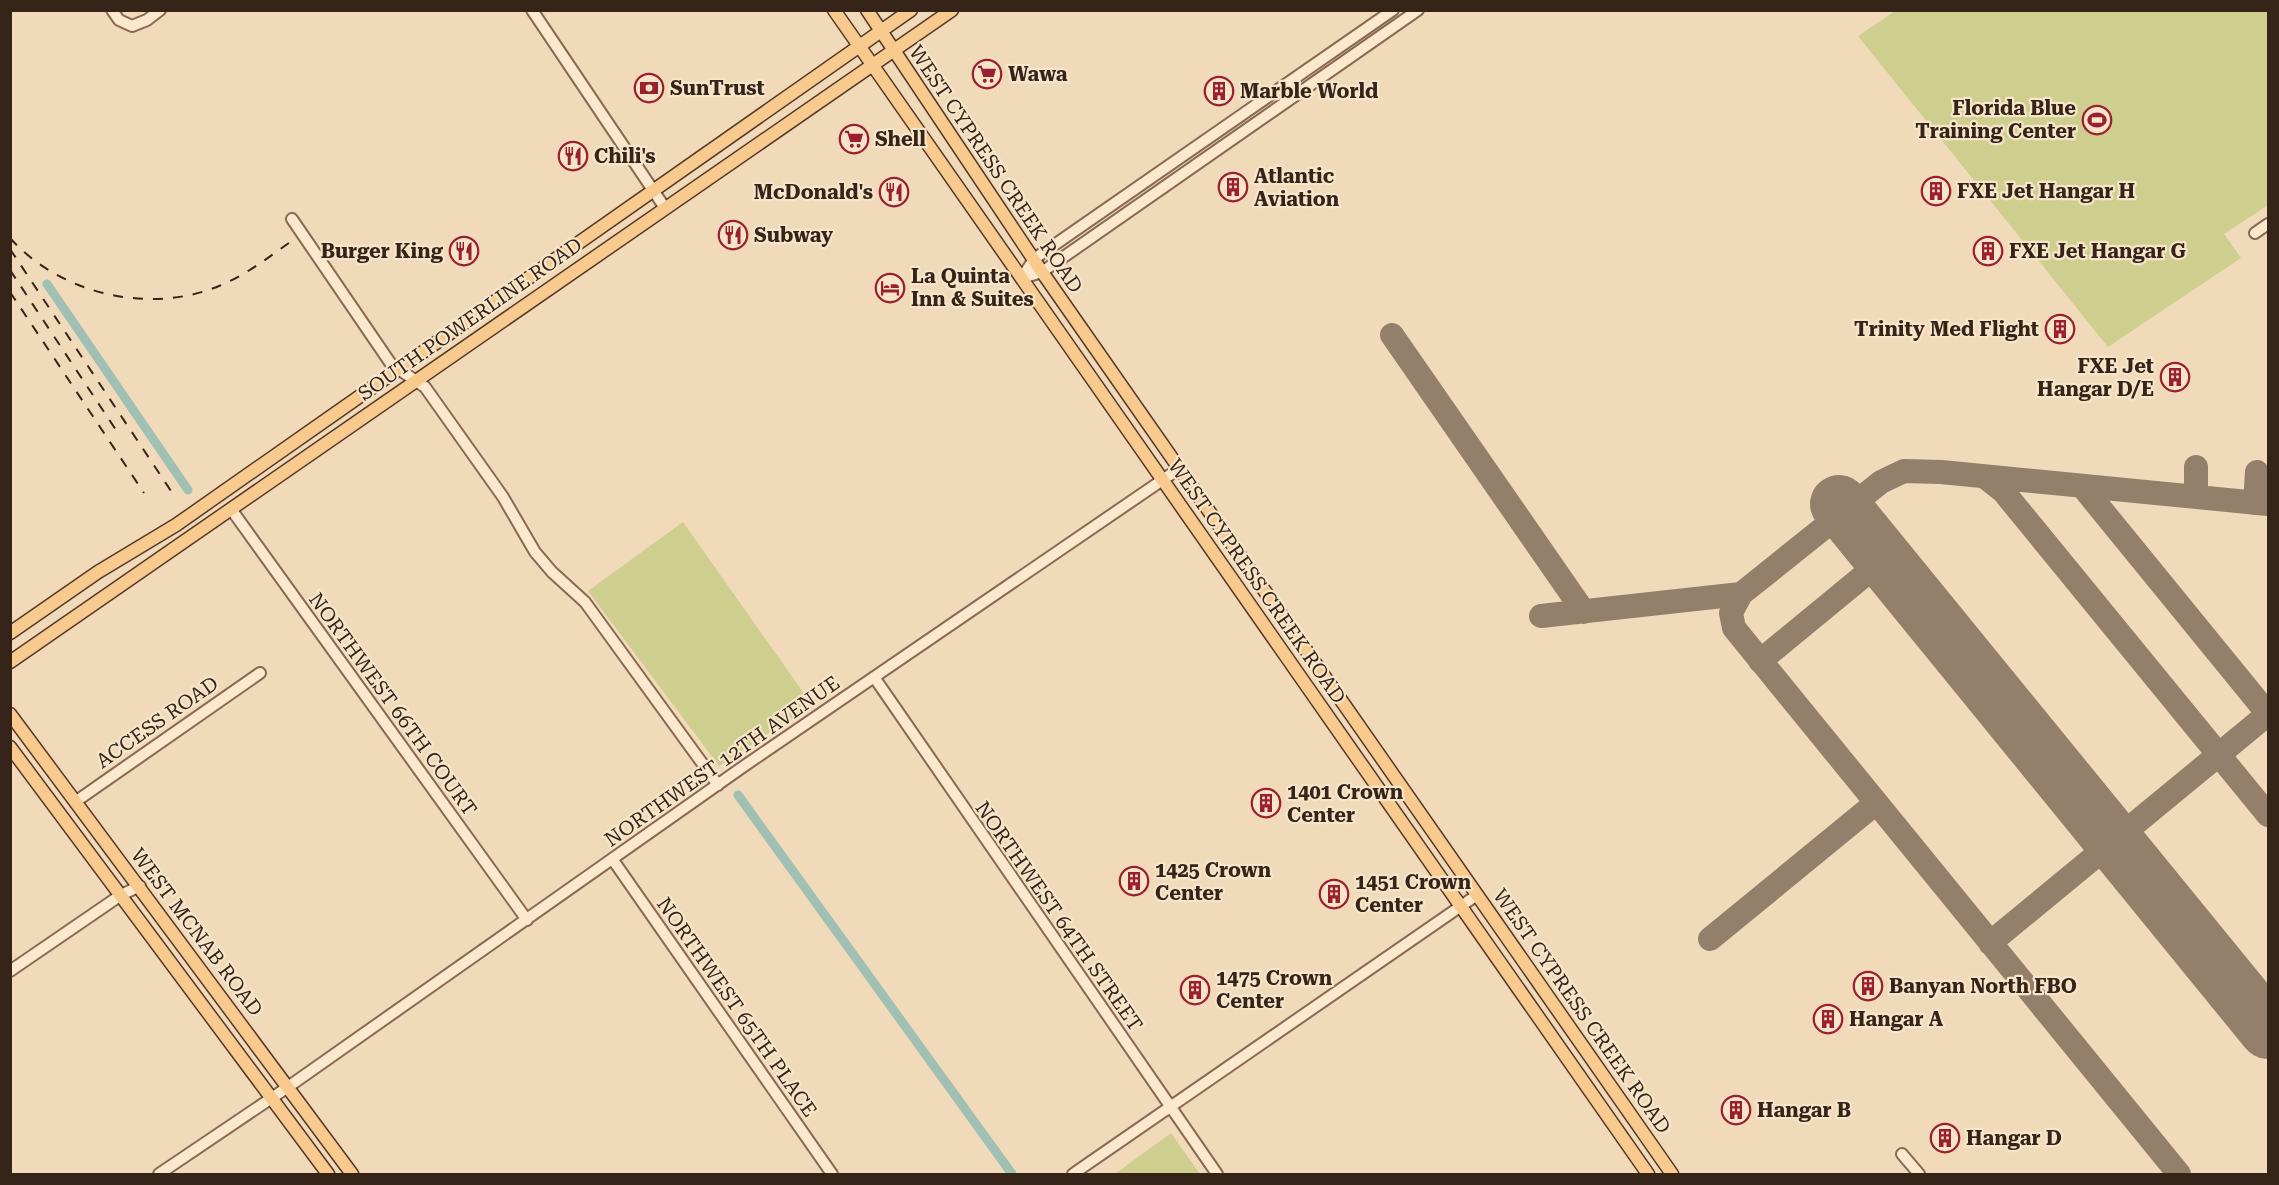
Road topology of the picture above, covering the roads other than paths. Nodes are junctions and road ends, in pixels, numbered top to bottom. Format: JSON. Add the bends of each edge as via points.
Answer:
{"nodes":[{"id":1,"x":112,"y":10,"type":"edge"},
{"id":2,"x":160,"y":10,"type":"edge"},
{"id":3,"x":532,"y":10,"type":"edge"},
{"id":4,"x":834,"y":10,"type":"edge"},
{"id":5,"x":867,"y":10,"type":"edge"},
{"id":6,"x":910,"y":10,"type":"edge"},
{"id":7,"x":952,"y":10,"type":"edge"},
{"id":8,"x":1393,"y":10,"type":"edge"},
{"id":9,"x":1418,"y":10,"type":"edge"},
{"id":10,"x":880,"y":32,"type":"junction"},
{"id":11,"x":859,"y":46,"type":"junction"},
{"id":12,"x":893,"y":52,"type":"junction"},
{"id":13,"x":873,"y":65,"type":"junction"},
{"id":14,"x":1212,"y":136,"type":"junction"},
{"id":15,"x":1221,"y":148,"type":"junction"},
{"id":16,"x":654,"y":191,"type":"junction"},
{"id":17,"x":665,"y":208,"type":"junction"},
{"id":18,"x":292,"y":219,"type":"dead end"},
{"id":19,"x":2268,"y":224,"type":"edge"},
{"id":20,"x":2255,"y":233,"type":"dead end"},
{"id":21,"x":1034,"y":259,"type":"junction"},
{"id":22,"x":1042,"y":272,"type":"junction"},
{"id":23,"x":1022,"y":278,"type":"junction"},
{"id":24,"x":399,"y":369,"type":"junction"},
{"id":25,"x":416,"y":381,"type":"junction"},
{"id":26,"x":1180,"y":468,"type":"junction"},
{"id":27,"x":1163,"y":480,"type":"junction"},
{"id":28,"x":231,"y":509,"type":"junction"},
{"id":29,"x":10,"y":633,"type":"edge"},
{"id":30,"x":10,"y":662,"type":"edge"},
{"id":31,"x":260,"y":674,"type":"dead end"},
{"id":32,"x":873,"y":677,"type":"junction"},
{"id":33,"x":10,"y":714,"type":"edge"},
{"id":34,"x":10,"y":747,"type":"edge"},
{"id":35,"x":1352,"y":750,"type":"junction"},
{"id":36,"x":1386,"y":763,"type":"junction"},
{"id":37,"x":718,"y":785,"type":"junction"},
{"id":38,"x":75,"y":802,"type":"junction"},
{"id":39,"x":613,"y":860,"type":"junction"},
{"id":40,"x":140,"y":886,"type":"junction"},
{"id":41,"x":121,"y":895,"type":"junction"},
{"id":42,"x":1477,"y":895,"type":"junction"},
{"id":43,"x":1461,"y":906,"type":"junction"},
{"id":44,"x":527,"y":920,"type":"junction"},
{"id":45,"x":10,"y":971,"type":"edge"},
{"id":46,"x":288,"y":1087,"type":"junction"},
{"id":47,"x":271,"y":1097,"type":"junction"},
{"id":48,"x":1171,"y":1109,"type":"junction"},
{"id":49,"x":1902,"y":1154,"type":"dead end"},
{"id":50,"x":159,"y":1174,"type":"edge"},
{"id":51,"x":328,"y":1174,"type":"edge"},
{"id":52,"x":352,"y":1174,"type":"edge"},
{"id":53,"x":832,"y":1174,"type":"edge"},
{"id":54,"x":1073,"y":1174,"type":"edge"},
{"id":55,"x":1217,"y":1174,"type":"edge"},
{"id":56,"x":1648,"y":1174,"type":"edge"},
{"id":57,"x":1672,"y":1174,"type":"edge"},
{"id":58,"x":1918,"y":1174,"type":"edge"}],
"edges":[{"from":1,"to":2,"type":"street","via":[[119,20],[132,26]]},
{"from":3,"to":16,"type":"street"},
{"from":4,"to":11,"type":"main road","name":"WEST CYPRESS CREEK ROAD"},
{"from":5,"to":10,"type":"main road","name":"WEST CYPRESS CREEK ROAD"},
{"from":6,"to":10,"type":"main road","name":"SOUTH POWERLINE ROAD"},
{"from":7,"to":12,"type":"main road","name":"SOUTH POWERLINE ROAD"},
{"from":8,"to":14,"type":"street"},
{"from":9,"to":15,"type":"street"},
{"from":10,"to":11,"type":"main road","name":"SOUTH POWERLINE ROAD"},
{"from":10,"to":12,"type":"main road","name":"WEST CYPRESS CREEK ROAD"},
{"from":11,"to":13,"type":"main road","name":"WEST CYPRESS CREEK ROAD"},
{"from":11,"to":16,"type":"main road","name":"SOUTH POWERLINE ROAD"},
{"from":12,"to":13,"type":"main road","name":"SOUTH POWERLINE ROAD"},
{"from":12,"to":21,"type":"main road","name":"WEST CYPRESS CREEK ROAD"},
{"from":13,"to":17,"type":"main road","name":"SOUTH POWERLINE ROAD"},
{"from":13,"to":23,"type":"main road","name":"WEST CYPRESS CREEK ROAD"},
{"from":14,"to":15,"type":"street"},
{"from":14,"to":21,"type":"street"},
{"from":15,"to":22,"type":"street"},
{"from":16,"to":17,"type":"street"},
{"from":16,"to":24,"type":"main road","name":"SOUTH POWERLINE ROAD"},
{"from":17,"to":25,"type":"main road","name":"SOUTH POWERLINE ROAD"},
{"from":18,"to":24,"type":"street","via":[[391,364]]},
{"from":19,"to":20,"type":"street"},
{"from":21,"to":22,"type":"main road","name":"WEST CYPRESS CREEK ROAD"},
{"from":21,"to":23,"type":"street"},
{"from":22,"to":23,"type":"street"},
{"from":22,"to":26,"type":"main road","name":"WEST CYPRESS CREEK ROAD"},
{"from":23,"to":27,"type":"main road","name":"WEST CYPRESS CREEK ROAD"},
{"from":24,"to":25,"type":"street"},
{"from":24,"to":29,"type":"main road","name":"SOUTH POWERLINE ROAD","via":[[176,525],[98,572]]},
{"from":25,"to":28,"type":"main road","name":"SOUTH POWERLINE ROAD"},
{"from":25,"to":37,"type":"street","via":[[425,387],[503,497],[535,552],[585,602]]},
{"from":26,"to":27,"type":"street","name":"NORTHWEST 12TH AVENUE"},
{"from":26,"to":36,"type":"main road","name":"WEST CYPRESS CREEK ROAD"},
{"from":27,"to":32,"type":"street","name":"NORTHWEST 12TH AVENUE"},
{"from":27,"to":35,"type":"main road","name":"WEST CYPRESS CREEK ROAD"},
{"from":28,"to":30,"type":"main road","name":"SOUTH POWERLINE ROAD"},
{"from":28,"to":44,"type":"street","name":"NORTHWEST 66TH COURT"},
{"from":31,"to":38,"type":"street","name":"ACCESS ROAD"},
{"from":32,"to":37,"type":"street","name":"NORTHWEST 12TH AVENUE"},
{"from":32,"to":48,"type":"street","name":"NORTHWEST 64TH STREET"},
{"from":33,"to":38,"type":"main road","name":"WEST MCNAB ROAD"},
{"from":34,"to":41,"type":"main road","name":"WEST MCNAB ROAD"},
{"from":35,"to":36,"type":"main road","via":[[1368,762]]},
{"from":35,"to":43,"type":"main road","name":"WEST CYPRESS CREEK ROAD"},
{"from":36,"to":42,"type":"main road","name":"WEST CYPRESS CREEK ROAD"},
{"from":37,"to":39,"type":"street","name":"NORTHWEST 12TH AVENUE"},
{"from":38,"to":40,"type":"main road","name":"WEST MCNAB ROAD"},
{"from":39,"to":44,"type":"street","name":"NORTHWEST 12TH AVENUE"},
{"from":39,"to":53,"type":"street","name":"NORTHWEST 65TH PLACE"},
{"from":40,"to":41,"type":"street"},
{"from":40,"to":46,"type":"main road","name":"WEST MCNAB ROAD"},
{"from":41,"to":45,"type":"street"},
{"from":41,"to":47,"type":"main road","name":"WEST MCNAB ROAD"},
{"from":42,"to":43,"type":"street"},
{"from":42,"to":57,"type":"main road","name":"WEST CYPRESS CREEK ROAD"},
{"from":43,"to":48,"type":"street"},
{"from":43,"to":56,"type":"main road","name":"WEST CYPRESS CREEK ROAD"},
{"from":44,"to":46,"type":"street","name":"NORTHWEST 12TH AVENUE"},
{"from":46,"to":47,"type":"street","name":"NORTHWEST 12TH AVENUE"},
{"from":46,"to":52,"type":"main road","name":"WEST MCNAB ROAD"},
{"from":47,"to":50,"type":"street","name":"NORTHWEST 12TH AVENUE"},
{"from":47,"to":51,"type":"main road","name":"WEST MCNAB ROAD"},
{"from":48,"to":54,"type":"street"},
{"from":48,"to":55,"type":"street","name":"NORTHWEST 64TH STREET"},
{"from":49,"to":58,"type":"street"}]}
